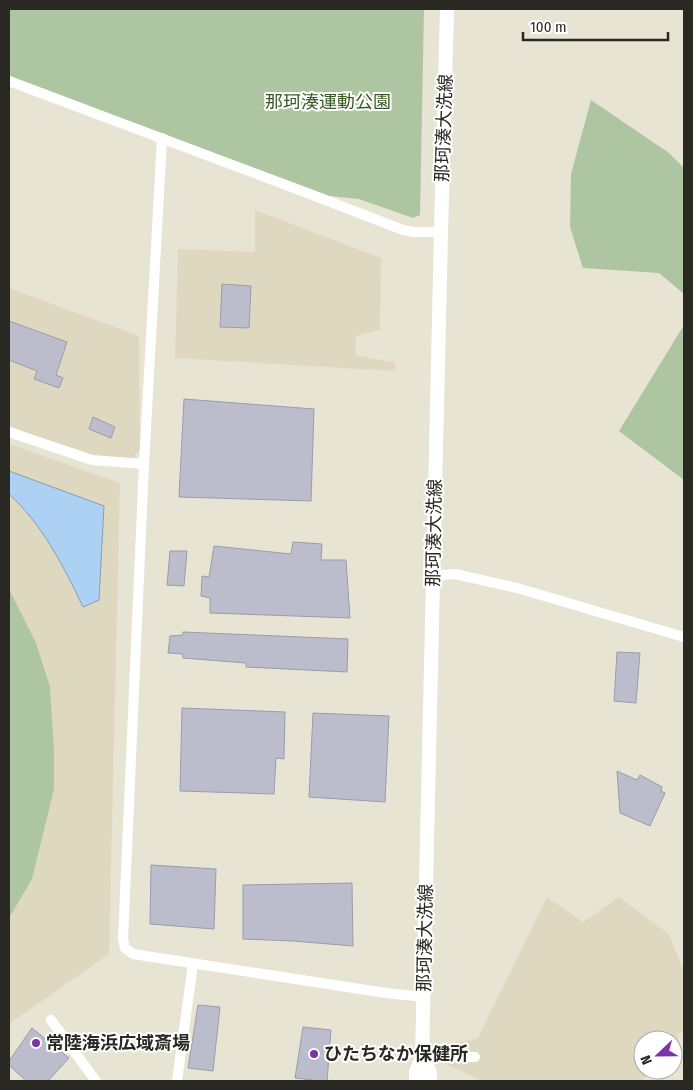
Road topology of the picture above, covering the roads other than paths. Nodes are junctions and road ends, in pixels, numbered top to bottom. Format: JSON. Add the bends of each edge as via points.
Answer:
{"nodes":[{"id":1,"x":447,"y":9,"type":"edge"},
{"id":2,"x":9,"y":81,"type":"edge"},
{"id":3,"x":162,"y":138,"type":"junction"},
{"id":4,"x":440,"y":232,"type":"junction"},
{"id":5,"x":9,"y":432,"type":"edge"},
{"id":6,"x":144,"y":464,"type":"junction"},
{"id":7,"x":433,"y":576,"type":"junction"},
{"id":8,"x":684,"y":637,"type":"edge"},
{"id":9,"x":193,"y":964,"type":"junction"},
{"id":10,"x":424,"y":996,"type":"junction"},
{"id":11,"x":51,"y":1020,"type":"dead end"},
{"id":12,"x":475,"y":1056,"type":"dead end"},
{"id":13,"x":422,"y":1057,"type":"junction"},
{"id":14,"x":96,"y":1081,"type":"edge"},
{"id":15,"x":177,"y":1081,"type":"edge"},
{"id":16,"x":416,"y":1081,"type":"edge"},
{"id":17,"x":430,"y":1081,"type":"edge"}],
"edges":[{"from":1,"to":4,"type":"main road","name":"那珂湊大洗線"},
{"from":2,"to":3,"type":"street"},
{"from":3,"to":4,"type":"street","via":[[403,230]]},
{"from":3,"to":6,"type":"street"},
{"from":4,"to":7,"type":"main road","name":"那珂湊大洗線"},
{"from":5,"to":6,"type":"street","via":[[92,460]]},
{"from":6,"to":9,"type":"street","via":[[122,939],[125,948],[133,954]]},
{"from":7,"to":8,"type":"street","via":[[455,574],[517,588]]},
{"from":7,"to":10,"type":"main road","name":"那珂湊大洗線"},
{"from":9,"to":10,"type":"street"},
{"from":9,"to":15,"type":"street"},
{"from":10,"to":13,"type":"main road","name":"那珂湊大洗線"},
{"from":11,"to":14,"type":"street"},
{"from":12,"to":13,"type":"street"},
{"from":13,"to":16,"type":"main road","name":"那珂湊大洗線"},
{"from":13,"to":17,"type":"main road","name":"那珂湊大洗線","via":[[430,1072]]}]}
